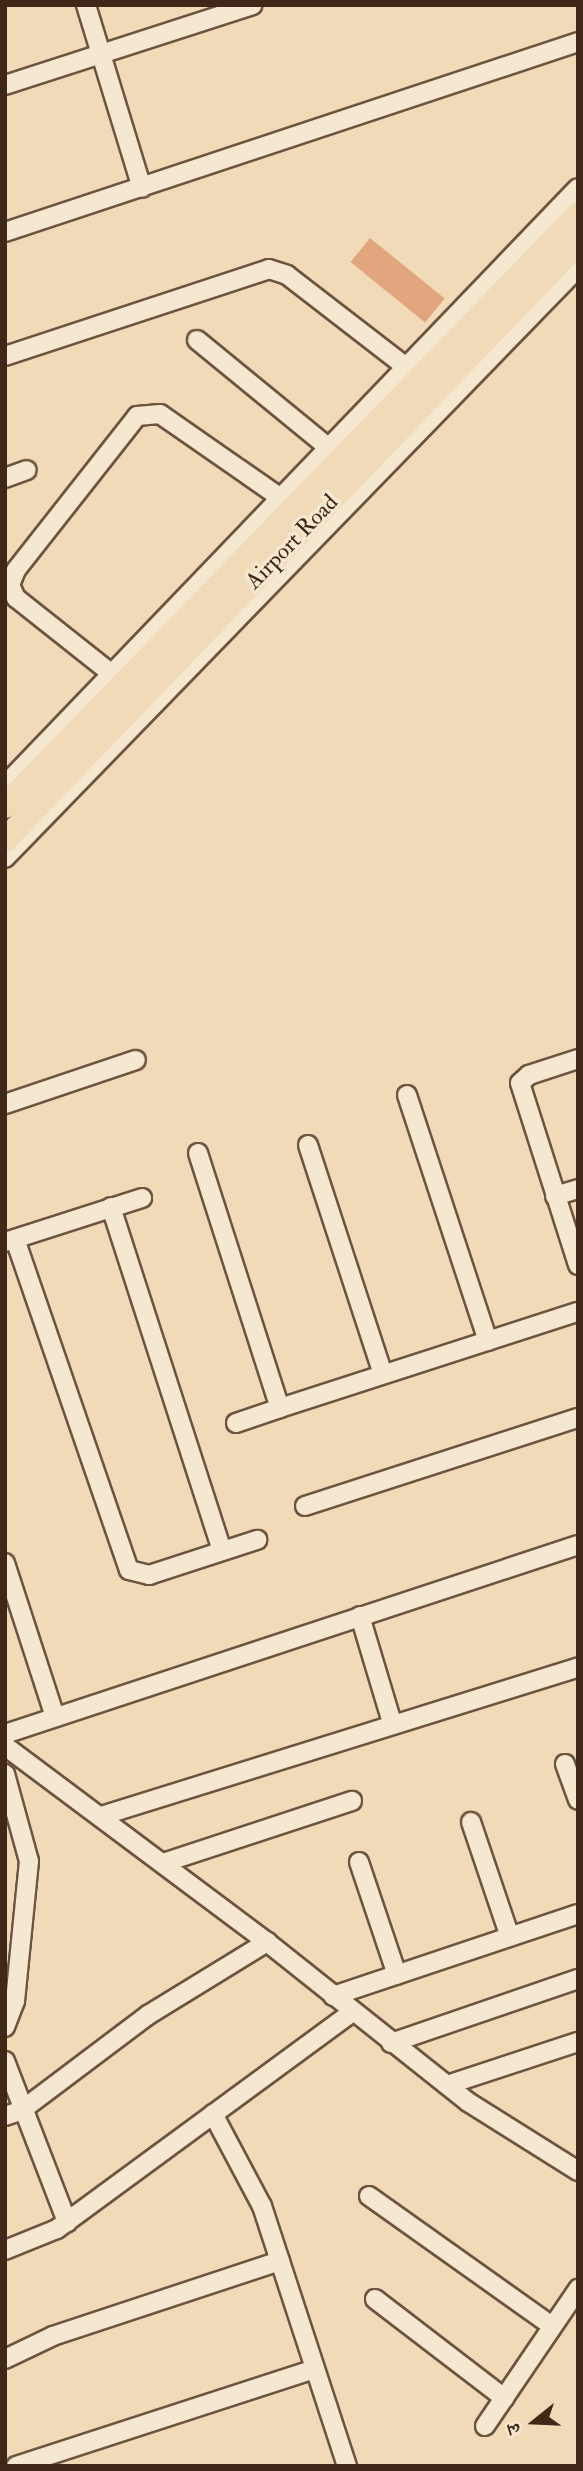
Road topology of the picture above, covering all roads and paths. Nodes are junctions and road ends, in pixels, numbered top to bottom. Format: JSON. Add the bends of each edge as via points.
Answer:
{"nodes":[{"id":1,"x":86,"y":5,"type":"edge"},
{"id":2,"x":252,"y":5,"type":"edge"},
{"id":3,"x":578,"y":42,"type":"edge"},
{"id":4,"x":102,"y":55,"type":"junction"},
{"id":5,"x":5,"y":85,"type":"edge"},
{"id":6,"x":142,"y":188,"type":"junction"},
{"id":7,"x":578,"y":188,"type":"edge"},
{"id":8,"x":578,"y":215,"type":"edge"},
{"id":9,"x":5,"y":232,"type":"edge"},
{"id":10,"x":578,"y":243,"type":"edge"},
{"id":11,"x":578,"y":268,"type":"edge"},
{"id":12,"x":197,"y":340,"type":"dead end"},
{"id":13,"x":5,"y":356,"type":"edge"},
{"id":14,"x":406,"y":366,"type":"junction"},
{"id":15,"x":329,"y":448,"type":"junction"},
{"id":16,"x":27,"y":470,"type":"dead end"},
{"id":17,"x":5,"y":478,"type":"edge"},
{"id":18,"x":281,"y":498,"type":"junction"},
{"id":19,"x":112,"y":674,"type":"junction"},
{"id":20,"x":5,"y":785,"type":"edge"},
{"id":21,"x":5,"y":806,"type":"edge"},
{"id":22,"x":5,"y":840,"type":"edge"},
{"id":23,"x":5,"y":858,"type":"edge"},
{"id":24,"x":578,"y":1059,"type":"edge"},
{"id":25,"x":136,"y":1060,"type":"dead end"},
{"id":26,"x":407,"y":1095,"type":"dead end"},
{"id":27,"x":5,"y":1104,"type":"edge"},
{"id":28,"x":308,"y":1145,"type":"dead end"},
{"id":29,"x":198,"y":1153,"type":"dead end"},
{"id":30,"x":578,"y":1189,"type":"edge"},
{"id":31,"x":555,"y":1196,"type":"junction"},
{"id":32,"x":142,"y":1198,"type":"dead end"},
{"id":33,"x":111,"y":1208,"type":"junction"},
{"id":34,"x":10,"y":1240,"type":"edge"},
{"id":35,"x":578,"y":1265,"type":"edge"},
{"id":36,"x":578,"y":1312,"type":"edge"},
{"id":37,"x":488,"y":1341,"type":"junction"},
{"id":38,"x":383,"y":1374,"type":"junction"},
{"id":39,"x":280,"y":1408,"type":"junction"},
{"id":40,"x":578,"y":1418,"type":"edge"},
{"id":41,"x":236,"y":1423,"type":"dead end"},
{"id":42,"x":305,"y":1506,"type":"dead end"},
{"id":43,"x":257,"y":1540,"type":"dead end"},
{"id":44,"x":578,"y":1545,"type":"edge"},
{"id":45,"x":222,"y":1551,"type":"junction"},
{"id":46,"x":5,"y":1563,"type":"edge"},
{"id":47,"x":360,"y":1616,"type":"junction"},
{"id":48,"x":578,"y":1667,"type":"edge"},
{"id":49,"x":55,"y":1717,"type":"junction"},
{"id":50,"x":392,"y":1723,"type":"junction"},
{"id":51,"x":5,"y":1734,"type":"edge"},
{"id":52,"x":5,"y":1746,"type":"edge"},
{"id":53,"x":565,"y":1764,"type":"dead end"},
{"id":54,"x":5,"y":1774,"type":"edge"},
{"id":55,"x":578,"y":1800,"type":"edge"},
{"id":56,"x":352,"y":1801,"type":"dead end"},
{"id":57,"x":101,"y":1816,"type":"junction"},
{"id":58,"x":471,"y":1822,"type":"dead end"},
{"id":59,"x":359,"y":1862,"type":"dead end"},
{"id":60,"x":163,"y":1863,"type":"junction"},
{"id":61,"x":578,"y":1914,"type":"edge"},
{"id":62,"x":510,"y":1937,"type":"junction"},
{"id":63,"x":267,"y":1942,"type":"junction"},
{"id":64,"x":397,"y":1975,"type":"junction"},
{"id":65,"x":578,"y":1979,"type":"edge"},
{"id":66,"x":333,"y":1997,"type":"junction"},
{"id":67,"x":352,"y":2012,"type":"junction"},
{"id":68,"x":5,"y":2027,"type":"edge"},
{"id":69,"x":578,"y":2042,"type":"edge"},
{"id":70,"x":391,"y":2043,"type":"junction"},
{"id":71,"x":5,"y":2061,"type":"edge"},
{"id":72,"x":447,"y":2085,"type":"junction"},
{"id":73,"x":14,"y":2113,"type":"edge"},
{"id":74,"x":213,"y":2115,"type":"junction"},
{"id":75,"x":578,"y":2171,"type":"edge"},
{"id":76,"x":369,"y":2196,"type":"dead end"},
{"id":77,"x":67,"y":2222,"type":"junction"},
{"id":78,"x":5,"y":2250,"type":"edge"},
{"id":79,"x":280,"y":2261,"type":"junction"},
{"id":80,"x":578,"y":2289,"type":"edge"},
{"id":81,"x":375,"y":2299,"type":"dead end"},
{"id":82,"x":552,"y":2326,"type":"junction"},
{"id":83,"x":5,"y":2359,"type":"edge"},
{"id":84,"x":315,"y":2369,"type":"junction"},
{"id":85,"x":504,"y":2398,"type":"junction"},
{"id":86,"x":485,"y":2426,"type":"dead end"},
{"id":87,"x":16,"y":2466,"type":"edge"},
{"id":88,"x":347,"y":2466,"type":"edge"}],
"edges":[{"from":1,"to":4,"type":"street"},
{"from":2,"to":4,"type":"street"},
{"from":3,"to":6,"type":"street"},
{"from":4,"to":5,"type":"street"},
{"from":4,"to":6,"type":"street"},
{"from":6,"to":9,"type":"street"},
{"from":7,"to":14,"type":"street"},
{"from":8,"to":21,"type":"highway","name":"Airport Road"},
{"from":10,"to":22,"type":"highway","name":"Airport Road"},
{"from":11,"to":23,"type":"street"},
{"from":12,"to":15,"type":"street"},
{"from":13,"to":14,"type":"street","via":[[269,269],[287,275]]},
{"from":14,"to":15,"type":"street"},
{"from":15,"to":18,"type":"street"},
{"from":16,"to":17,"type":"street"},
{"from":18,"to":19,"type":"street"},
{"from":18,"to":19,"type":"street","via":[[160,414],[137,416],[16,570],[10,585],[16,598]]},
{"from":19,"to":20,"type":"street"},
{"from":24,"to":31,"type":"street","via":[[529,1075],[520,1083]]},
{"from":25,"to":27,"type":"street"},
{"from":26,"to":37,"type":"street"},
{"from":28,"to":38,"type":"street"},
{"from":29,"to":39,"type":"street"},
{"from":30,"to":31,"type":"street"},
{"from":31,"to":35,"type":"street"},
{"from":32,"to":33,"type":"street"},
{"from":33,"to":34,"type":"street"},
{"from":33,"to":45,"type":"street"},
{"from":34,"to":45,"type":"street","via":[[122,1560],[129,1570],[149,1575]]},
{"from":36,"to":37,"type":"street"},
{"from":37,"to":38,"type":"street"},
{"from":38,"to":39,"type":"street"},
{"from":39,"to":41,"type":"street"},
{"from":40,"to":42,"type":"street"},
{"from":43,"to":45,"type":"street"},
{"from":44,"to":47,"type":"street"},
{"from":46,"to":49,"type":"street"},
{"from":47,"to":49,"type":"street"},
{"from":47,"to":50,"type":"street"},
{"from":48,"to":50,"type":"street"},
{"from":49,"to":51,"type":"street"},
{"from":50,"to":57,"type":"street"},
{"from":52,"to":57,"type":"street"},
{"from":53,"to":55,"type":"street"},
{"from":54,"to":68,"type":"street","via":[[29,1861],[15,2001]]},
{"from":56,"to":60,"type":"street"},
{"from":57,"to":60,"type":"street"},
{"from":58,"to":62,"type":"street"},
{"from":59,"to":64,"type":"street"},
{"from":60,"to":63,"type":"street"},
{"from":61,"to":62,"type":"street"},
{"from":62,"to":64,"type":"street"},
{"from":63,"to":66,"type":"street"},
{"from":63,"to":73,"type":"street","via":[[148,2015]]},
{"from":64,"to":66,"type":"street"},
{"from":65,"to":70,"type":"street"},
{"from":66,"to":67,"type":"street"},
{"from":67,"to":70,"type":"street"},
{"from":67,"to":74,"type":"street"},
{"from":69,"to":72,"type":"street"},
{"from":70,"to":72,"type":"street"},
{"from":71,"to":73,"type":"street"},
{"from":72,"to":75,"type":"street"},
{"from":73,"to":77,"type":"street"},
{"from":74,"to":77,"type":"street"},
{"from":74,"to":79,"type":"street","via":[[257,2194]]},
{"from":76,"to":82,"type":"street"},
{"from":77,"to":78,"type":"street"},
{"from":79,"to":83,"type":"street","via":[[43,2340]]},
{"from":79,"to":84,"type":"street"},
{"from":80,"to":82,"type":"street"},
{"from":81,"to":85,"type":"street"},
{"from":82,"to":85,"type":"street"},
{"from":84,"to":87,"type":"street"},
{"from":84,"to":88,"type":"street"},
{"from":85,"to":86,"type":"street"}]}
